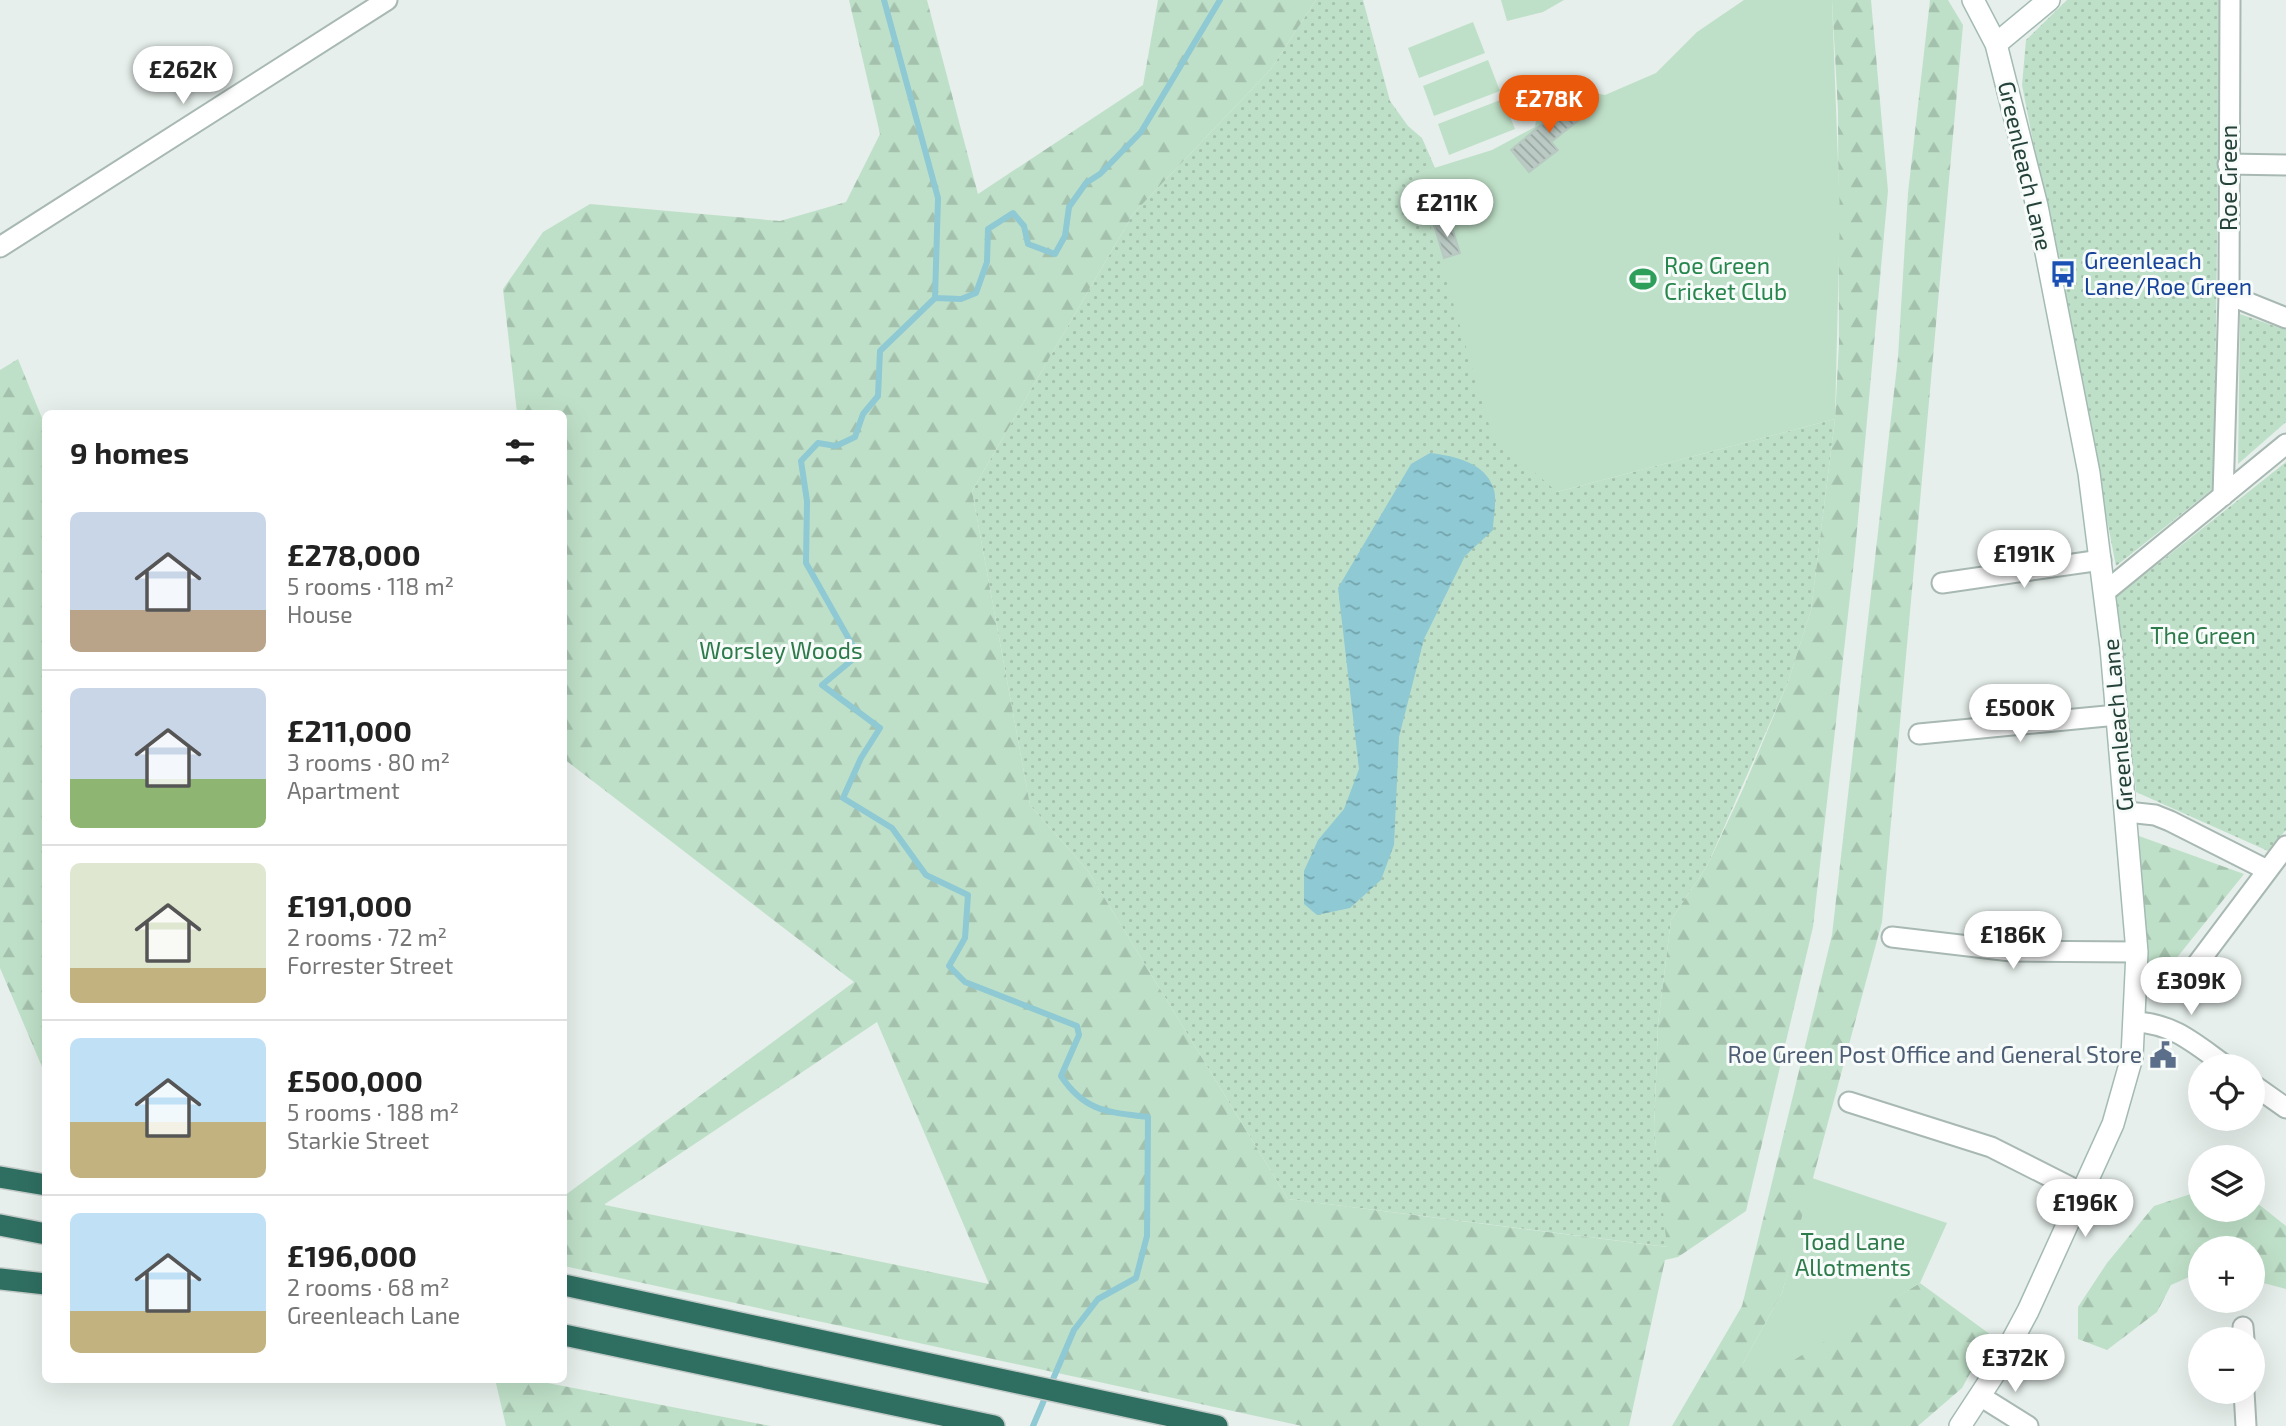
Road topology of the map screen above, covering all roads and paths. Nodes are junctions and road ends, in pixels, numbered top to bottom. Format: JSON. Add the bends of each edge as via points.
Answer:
{"nodes":[{"id":1,"x":387,"y":0,"type":"edge"},
{"id":2,"x":1973,"y":0,"type":"edge"},
{"id":3,"x":2049,"y":0,"type":"edge"},
{"id":4,"x":2230,"y":0,"type":"edge"},
{"id":5,"x":1996,"y":44,"type":"junction"},
{"id":6,"x":2228,"y":164,"type":"junction"},
{"id":7,"x":2286,"y":165,"type":"edge"},
{"id":8,"x":0,"y":247,"type":"edge"},
{"id":9,"x":2229,"y":295,"type":"junction"},
{"id":10,"x":2286,"y":318,"type":"edge"},
{"id":11,"x":2286,"y":444,"type":"edge"},
{"id":12,"x":2223,"y":496,"type":"junction"},
{"id":13,"x":2101,"y":561,"type":"junction"},
{"id":14,"x":1942,"y":583,"type":"dead end"},
{"id":15,"x":2105,"y":592,"type":"junction"},
{"id":16,"x":2117,"y":715,"type":"junction"},
{"id":17,"x":1919,"y":734,"type":"dead end"},
{"id":18,"x":2127,"y":813,"type":"junction"},
{"id":19,"x":2286,"y":846,"type":"edge"},
{"id":20,"x":2267,"y":870,"type":"junction"},
{"id":21,"x":1892,"y":937,"type":"dead end"},
{"id":22,"x":2137,"y":952,"type":"junction"},
{"id":23,"x":2136,"y":985,"type":"junction"},
{"id":24,"x":2136,"y":1022,"type":"junction"},
{"id":25,"x":2208,"y":1054,"type":"edge"},
{"id":26,"x":2265,"y":1093,"type":"edge"},
{"id":27,"x":1849,"y":1102,"type":"dead end"},
{"id":28,"x":2286,"y":1108,"type":"edge"},
{"id":29,"x":0,"y":1177,"type":"edge"},
{"id":30,"x":42,"y":1184,"type":"edge"},
{"id":31,"x":2084,"y":1194,"type":"junction"},
{"id":32,"x":0,"y":1225,"type":"edge"},
{"id":33,"x":42,"y":1233,"type":"edge"},
{"id":34,"x":0,"y":1279,"type":"edge"},
{"id":35,"x":42,"y":1284,"type":"edge"},
{"id":36,"x":567,"y":1286,"type":"edge"},
{"id":37,"x":569,"y":1336,"type":"edge"},
{"id":38,"x":1980,"y":1396,"type":"junction"},
{"id":39,"x":2245,"y":1404,"type":"edge"},
{"id":40,"x":994,"y":1426,"type":"edge"},
{"id":41,"x":1217,"y":1426,"type":"edge"},
{"id":42,"x":1960,"y":1426,"type":"edge"},
{"id":43,"x":2028,"y":1426,"type":"edge"},
{"id":44,"x":2246,"y":1426,"type":"edge"}],
"edges":[{"from":1,"to":8,"type":"street"},
{"from":2,"to":5,"type":"street","name":"Greenleach Lane"},
{"from":3,"to":5,"type":"street"},
{"from":4,"to":6,"type":"street","name":"Roe Green"},
{"from":5,"to":13,"type":"street","name":"Greenleach Lane","via":[[2037,206]]},
{"from":6,"to":7,"type":"street"},
{"from":6,"to":9,"type":"street","name":"Roe Green"},
{"from":9,"to":10,"type":"street"},
{"from":9,"to":12,"type":"street","name":"Roe Green"},
{"from":11,"to":12,"type":"street"},
{"from":12,"to":15,"type":"street"},
{"from":13,"to":14,"type":"street"},
{"from":13,"to":15,"type":"street","name":"Greenleach Lane"},
{"from":15,"to":16,"type":"street","name":"Greenleach Lane"},
{"from":16,"to":17,"type":"street"},
{"from":16,"to":18,"type":"street","name":"Greenleach Lane"},
{"from":18,"to":20,"type":"street","via":[[2170,821]]},
{"from":18,"to":22,"type":"street","name":"Greenleach Lane"},
{"from":19,"to":20,"type":"street"},
{"from":20,"to":23,"type":"street","via":[[2192,971],[2176,982]]},
{"from":21,"to":22,"type":"street","via":[[2034,952]]},
{"from":22,"to":23,"type":"street","name":"Greenleach Lane"},
{"from":23,"to":24,"type":"street","name":"Greenleach Lane"},
{"from":24,"to":25,"type":"street","via":[[2159,1023]]},
{"from":24,"to":31,"type":"street","name":"Greenleach Lane","via":[[2125,1088]]},
{"from":26,"to":28,"type":"street"},
{"from":27,"to":31,"type":"street","via":[[1991,1147]]},
{"from":29,"to":30,"type":"highway"},
{"from":31,"to":38,"type":"street","name":"Greenleach Lane","via":[[2028,1311]]},
{"from":32,"to":33,"type":"highway"},
{"from":34,"to":35,"type":"highway"},
{"from":36,"to":41,"type":"highway"},
{"from":37,"to":40,"type":"highway"},
{"from":38,"to":42,"type":"street","name":"Greenleach Lane"},
{"from":38,"to":43,"type":"street"},
{"from":39,"to":44,"type":"street"}]}
